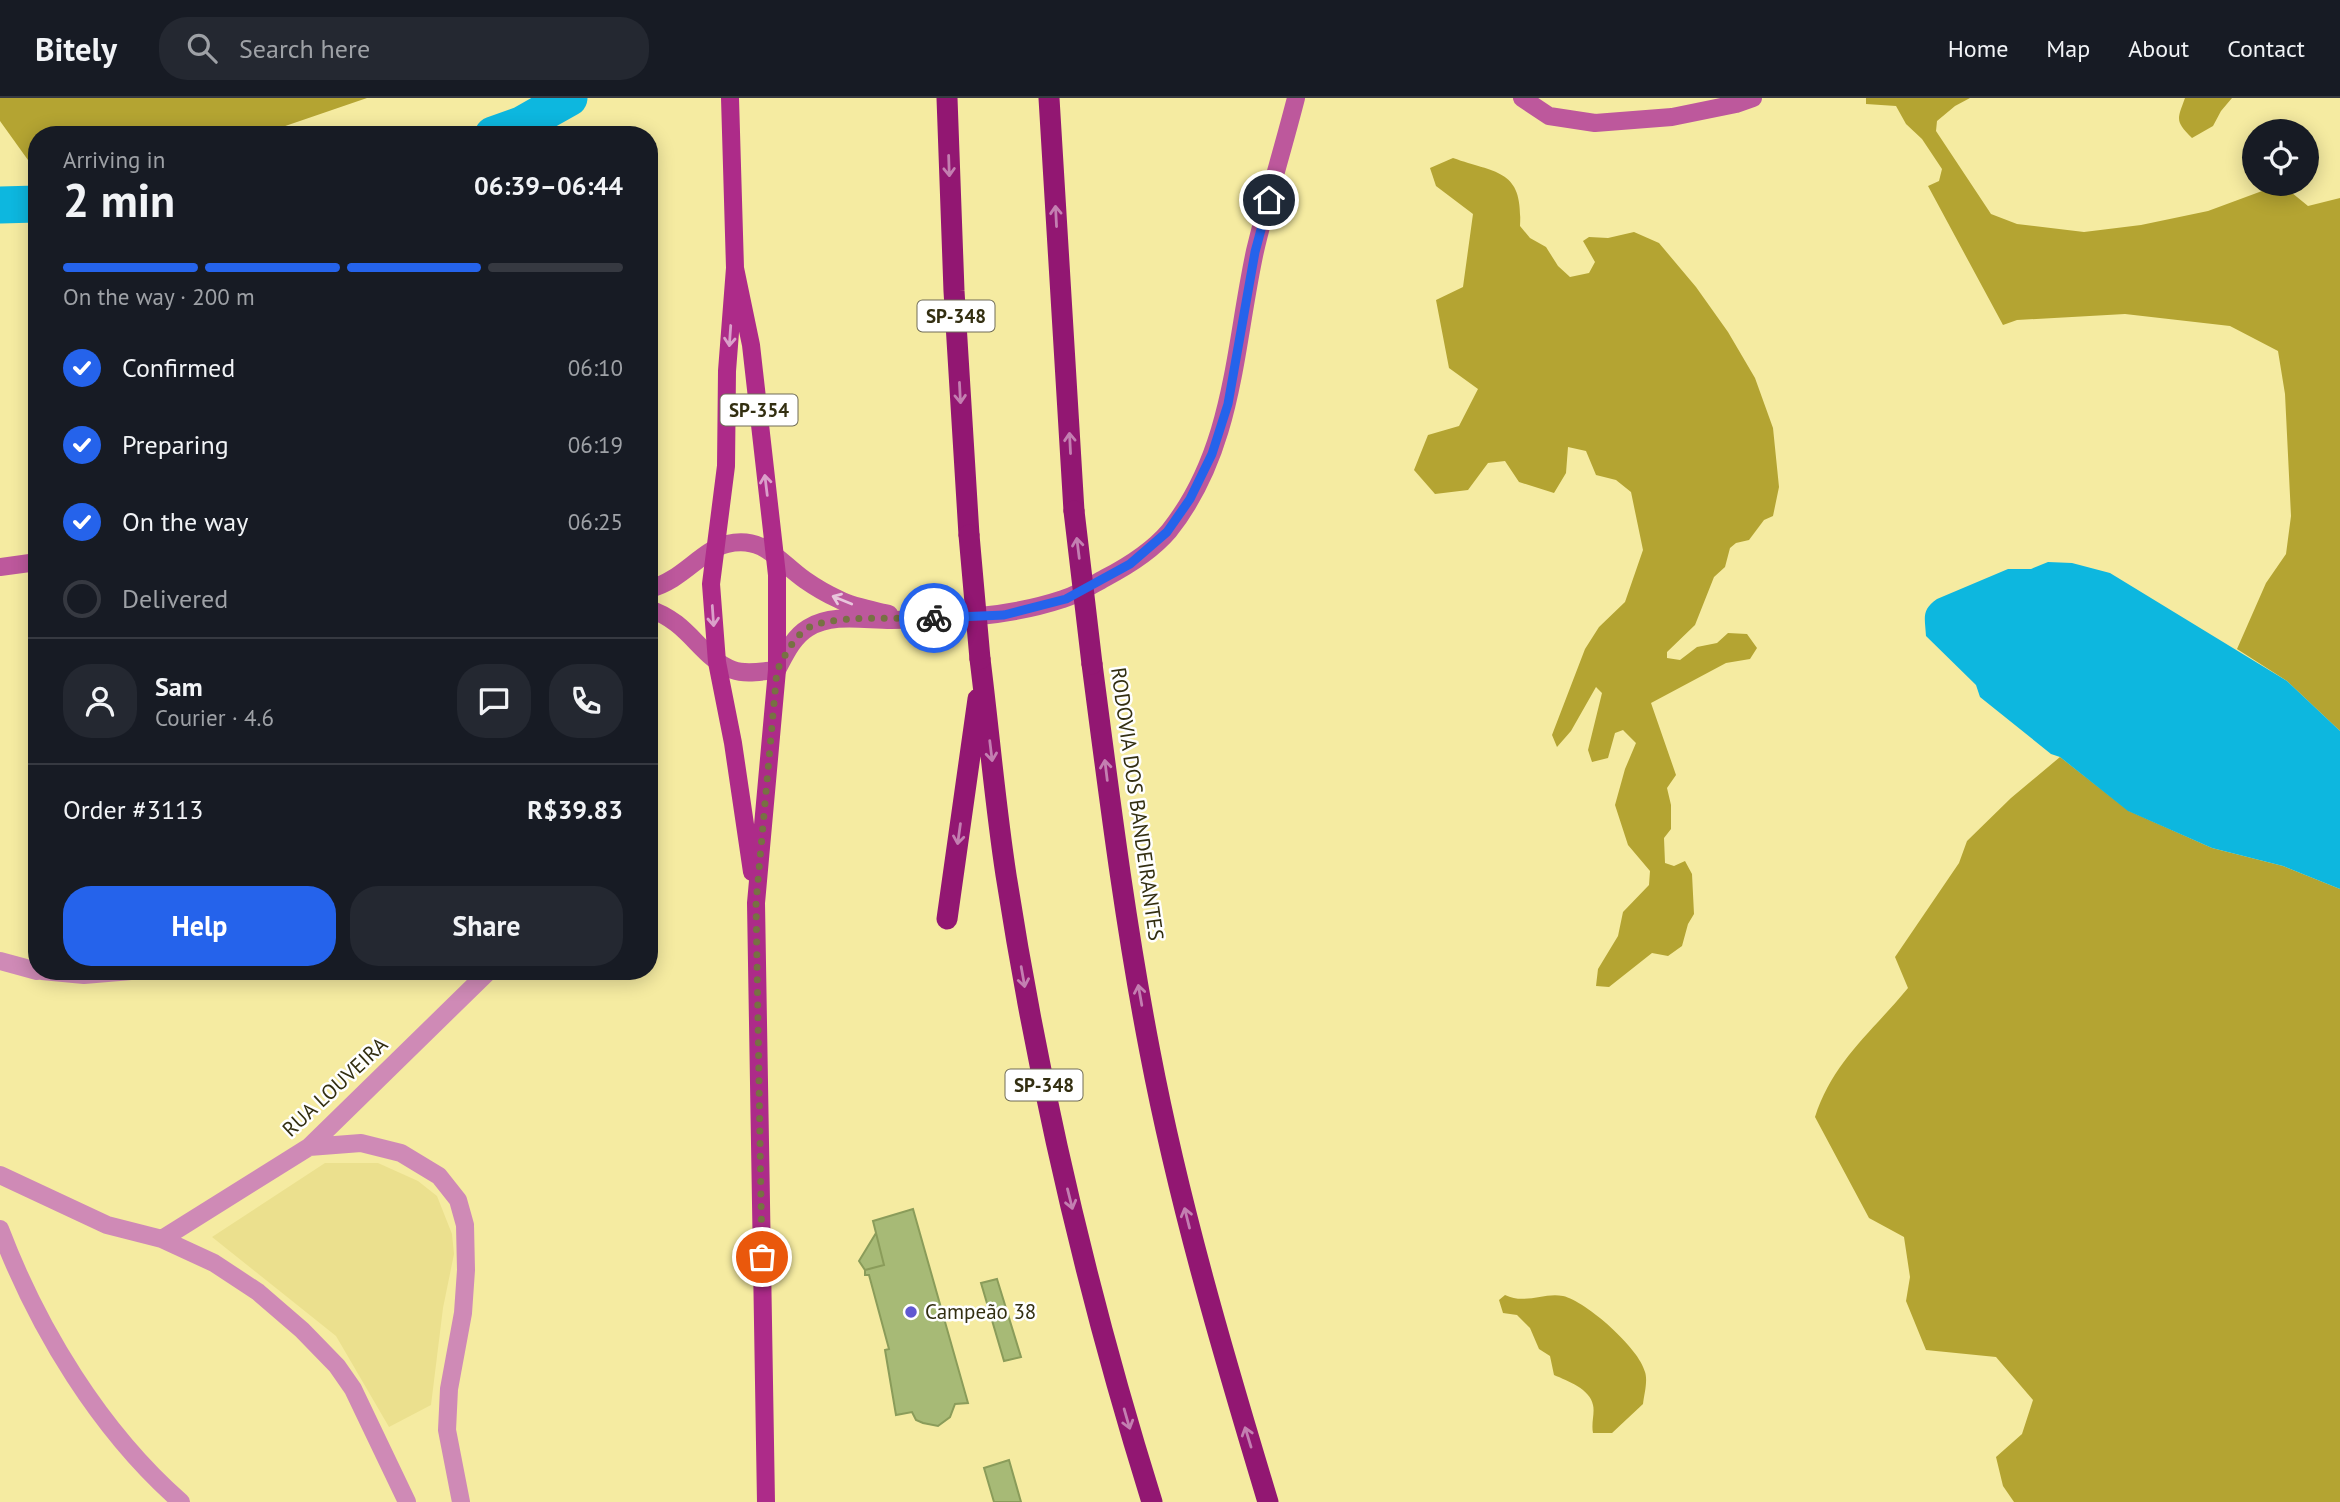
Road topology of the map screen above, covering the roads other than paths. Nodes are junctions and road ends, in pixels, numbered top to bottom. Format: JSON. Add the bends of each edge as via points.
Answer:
{"nodes":[{"id":1,"x":730,"y":98,"type":"edge"},
{"id":2,"x":947,"y":98,"type":"edge"},
{"id":3,"x":1049,"y":98,"type":"edge"},
{"id":4,"x":1296,"y":98,"type":"edge"},
{"id":5,"x":1522,"y":98,"type":"edge"},
{"id":6,"x":1753,"y":98,"type":"edge"},
{"id":7,"x":735,"y":268,"type":"junction"},
{"id":8,"x":714,"y":548,"type":"junction"},
{"id":9,"x":775,"y":553,"type":"junction"},
{"id":10,"x":28,"y":563,"type":"edge"},
{"id":11,"x":0,"y":567,"type":"edge"},
{"id":12,"x":658,"y":585,"type":"edge"},
{"id":13,"x":658,"y":612,"type":"edge"},
{"id":14,"x":907,"y":619,"type":"junction"},
{"id":15,"x":717,"y":662,"type":"junction"},
{"id":16,"x":981,"y":665,"type":"junction"},
{"id":17,"x":777,"y":670,"type":"junction"},
{"id":18,"x":756,"y":903,"type":"junction"},
{"id":19,"x":947,"y":919,"type":"dead end"},
{"id":20,"x":0,"y":961,"type":"edge"},
{"id":21,"x":28,"y":969,"type":"edge"},
{"id":22,"x":480,"y":980,"type":"edge"},
{"id":23,"x":309,"y":1147,"type":"junction"},
{"id":24,"x":0,"y":1175,"type":"edge"},
{"id":25,"x":0,"y":1229,"type":"edge"},
{"id":26,"x":162,"y":1239,"type":"junction"},
{"id":27,"x":181,"y":1502,"type":"edge"},
{"id":28,"x":407,"y":1502,"type":"edge"},
{"id":29,"x":461,"y":1502,"type":"edge"},
{"id":30,"x":765,"y":1502,"type":"edge"},
{"id":31,"x":1152,"y":1502,"type":"edge"},
{"id":32,"x":1268,"y":1502,"type":"edge"}],
"edges":[{"from":1,"to":7,"type":"main road","number":"SP-354"},
{"from":2,"to":16,"type":"highway","number":"SP-348","one_way":true,"bridge":true,"via":[[954,291]]},
{"from":32,"to":3,"type":"highway","name":"RODOVIA DOS BANDEIRANTES","one_way":true,"bridge":true,"via":[[1190,1230],[1150,1053],[1118,867],[1074,511]]},
{"from":4,"to":14,"type":"street","via":[[1255,252],[1228,404],[1212,454],[1167,532],[1130,564],[1066,599],[1004,615]]},
{"from":5,"to":6,"type":"street","via":[[1549,116],[1595,123],[1672,117]]},
{"from":7,"to":8,"type":"main road","number":"SP-354","one_way":true,"via":[[726,467]]},
{"from":9,"to":7,"type":"main road","number":"SP-354","one_way":true,"via":[[751,345]]},
{"from":8,"to":9,"type":"street","via":[[745,542]]},
{"from":8,"to":12,"type":"street","via":[[680,576]]},
{"from":8,"to":15,"type":"main road","number":"SP-354","one_way":true,"via":[[711,584]]},
{"from":14,"to":9,"type":"street","one_way":true,"via":[[839,600],[806,581]]},
{"from":9,"to":17,"type":"main road","number":"SP-354"},
{"from":10,"to":11,"type":"street"},
{"from":13,"to":15,"type":"street","via":[[671,617]]},
{"from":14,"to":17,"type":"street","via":[[838,618],[819,623],[794,641]]},
{"from":15,"to":17,"type":"street","via":[[735,671]]},
{"from":15,"to":18,"type":"main road","number":"SP-354"},
{"from":16,"to":19,"type":"highway","one_way":true},
{"from":16,"to":31,"type":"highway","number":"SP-348","one_way":true,"via":[[1005,873],[1050,1117]]},
{"from":17,"to":18,"type":"main road","number":"SP-354"},
{"from":18,"to":30,"type":"main road","number":"SP-354"},
{"from":20,"to":21,"type":"street"},
{"from":22,"to":23,"type":"street","name":"RUA LOUVEIRA"},
{"from":23,"to":26,"type":"street","name":"RUA LOUVEIRA"},
{"from":23,"to":29,"type":"street","via":[[361,1143],[401,1153],[439,1176],[458,1200],[465,1224],[466,1270],[447,1430]]},
{"from":24,"to":26,"type":"street","via":[[107,1225]]},
{"from":25,"to":27,"type":"street","via":[[37,1314],[80,1385],[131,1451]]},
{"from":26,"to":28,"type":"street","via":[[214,1263],[258,1292],[337,1366],[354,1389]]}]}
